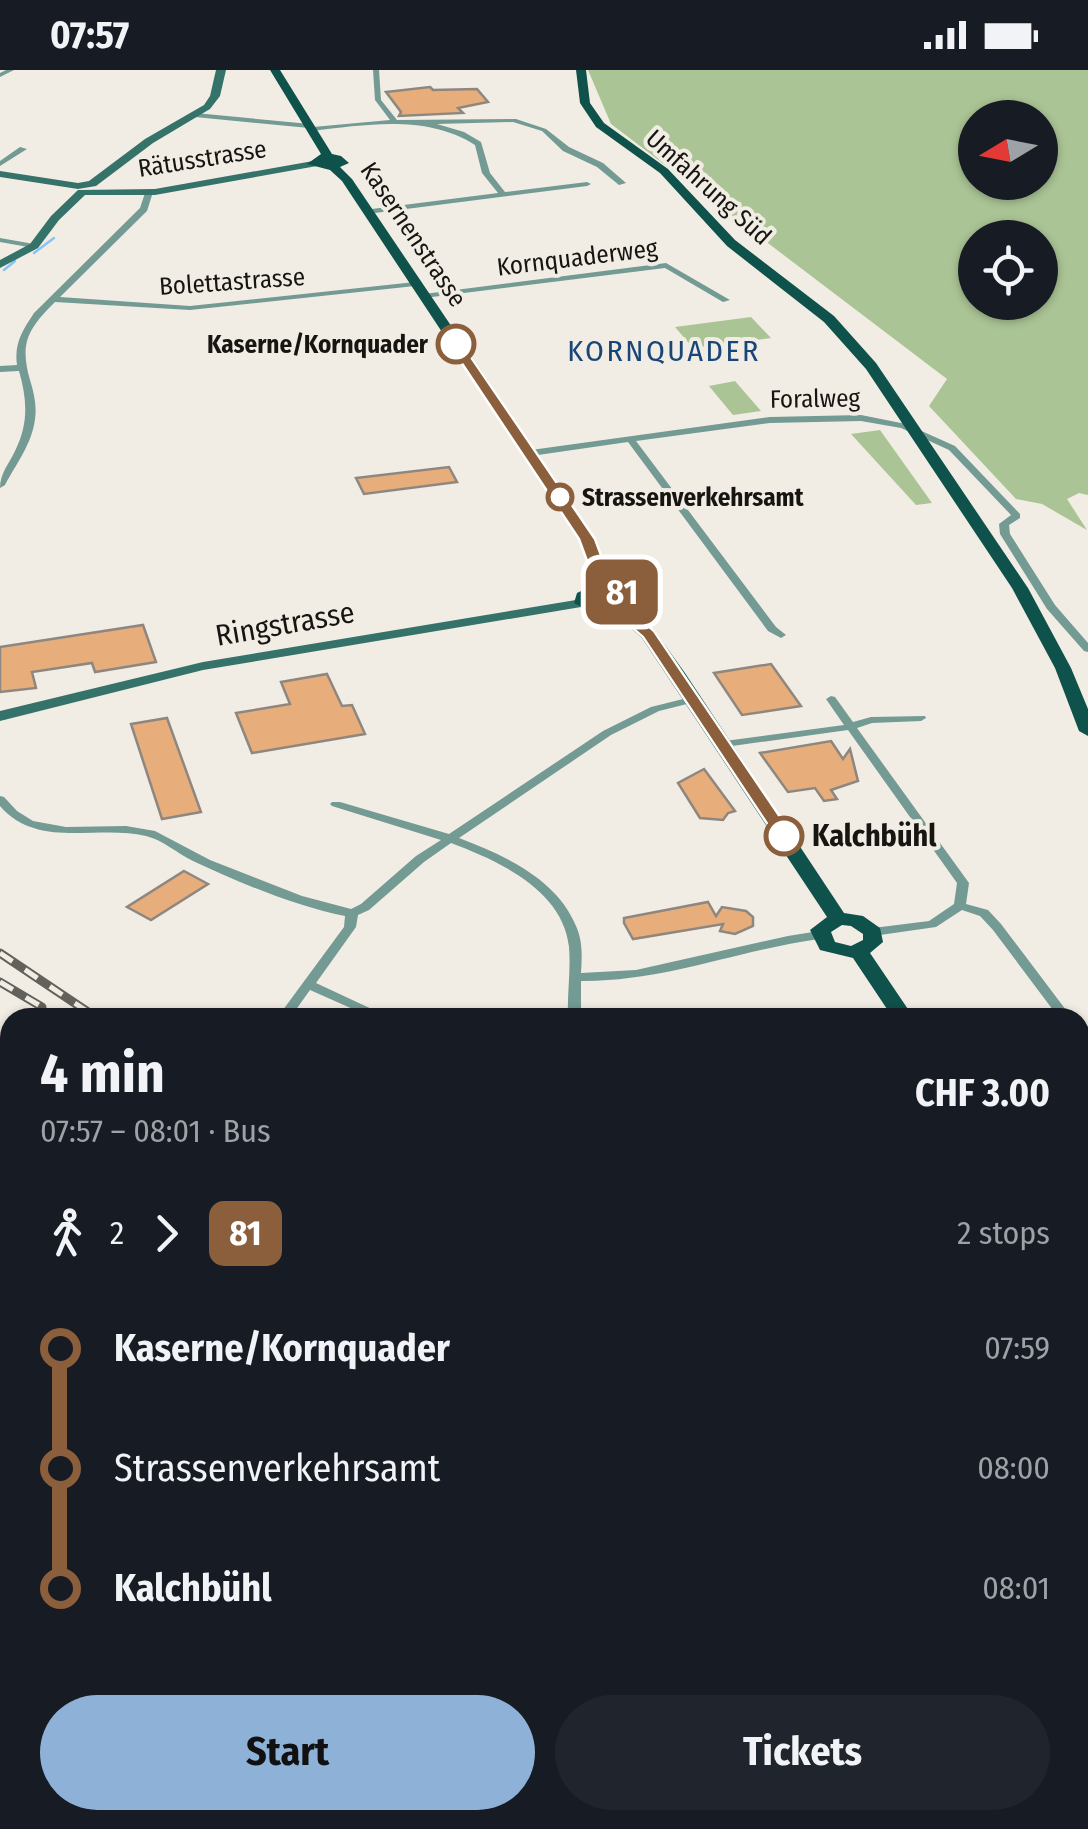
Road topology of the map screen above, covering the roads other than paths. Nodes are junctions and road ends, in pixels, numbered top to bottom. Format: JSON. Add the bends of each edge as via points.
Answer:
{"nodes":[{"id":1,"x":11,"y":70,"type":"edge"},
{"id":2,"x":221,"y":70,"type":"edge"},
{"id":3,"x":275,"y":70,"type":"edge"},
{"id":4,"x":376,"y":70,"type":"edge"},
{"id":5,"x":580,"y":70,"type":"edge"},
{"id":6,"x":0,"y":75,"type":"edge"},
{"id":7,"x":195,"y":116,"type":"junction"},
{"id":8,"x":394,"y":121,"type":"junction"},
{"id":9,"x":409,"y":122,"type":"junction"},
{"id":10,"x":311,"y":127,"type":"junction"},
{"id":11,"x":23,"y":149,"type":"dead end"},
{"id":12,"x":330,"y":162,"type":"junction"},
{"id":13,"x":0,"y":164,"type":"edge"},
{"id":14,"x":313,"y":164,"type":"joint"},
{"id":15,"x":0,"y":174,"type":"edge"},
{"id":16,"x":622,"y":182,"type":"dead end"},
{"id":17,"x":587,"y":184,"type":"dead end"},
{"id":18,"x":87,"y":188,"type":"junction"},
{"id":19,"x":149,"y":192,"type":"junction"},
{"id":20,"x":502,"y":193,"type":"junction"},
{"id":21,"x":368,"y":212,"type":"junction"},
{"id":22,"x":0,"y":240,"type":"edge"},
{"id":23,"x":34,"y":246,"type":"junction"},
{"id":24,"x":0,"y":265,"type":"edge"},
{"id":25,"x":420,"y":290,"type":"junction"},
{"id":26,"x":52,"y":300,"type":"junction"},
{"id":27,"x":726,"y":300,"type":"dead end"},
{"id":28,"x":19,"y":368,"type":"junction"},
{"id":29,"x":0,"y":369,"type":"edge"},
{"id":30,"x":630,"y":439,"type":"junction"},
{"id":31,"x":531,"y":453,"type":"junction"},
{"id":32,"x":0,"y":485,"type":"edge"},
{"id":33,"x":605,"y":588,"type":"junction"},
{"id":34,"x":582,"y":603,"type":"junction"},
{"id":35,"x":619,"y":609,"type":"junction"},
{"id":36,"x":781,"y":635,"type":"dead end"},
{"id":37,"x":1088,"y":649,"type":"edge"},
{"id":38,"x":831,"y":699,"type":"dead end"},
{"id":39,"x":695,"y":700,"type":"junction"},
{"id":40,"x":0,"y":716,"type":"edge"},
{"id":41,"x":921,"y":718,"type":"dead end"},
{"id":42,"x":848,"y":727,"type":"junction"},
{"id":43,"x":1088,"y":731,"type":"edge"},
{"id":44,"x":725,"y":744,"type":"junction"},
{"id":45,"x":0,"y":799,"type":"edge"},
{"id":46,"x":336,"y":804,"type":"dead end"},
{"id":47,"x":451,"y":838,"type":"junction"},
{"id":48,"x":960,"y":906,"type":"junction"},
{"id":49,"x":352,"y":913,"type":"junction"},
{"id":50,"x":838,"y":919,"type":"junction"},
{"id":51,"x":873,"y":932,"type":"junction"},
{"id":52,"x":819,"y":935,"type":"junction"},
{"id":53,"x":858,"y":951,"type":"junction"},
{"id":54,"x":574,"y":977,"type":"junction"},
{"id":55,"x":308,"y":984,"type":"junction"},
{"id":56,"x":290,"y":1008,"type":"edge"},
{"id":57,"x":362,"y":1008,"type":"edge"},
{"id":58,"x":575,"y":1008,"type":"edge"},
{"id":59,"x":897,"y":1008,"type":"edge"},
{"id":60,"x":1058,"y":1008,"type":"edge"}],
"edges":[{"from":1,"to":6,"type":"street"},
{"from":2,"to":7,"type":"street","via":[[214,99]]},
{"from":3,"to":10,"type":"main road","name":"Kasernenstrasse"},
{"from":4,"to":8,"type":"street","via":[[378,100]]},
{"from":5,"to":43,"type":"main road","name":"Umfahrung Süd","via":[[584,103],[600,125],[664,171],[730,244],[829,318],[871,366],[1020,588]]},
{"from":7,"to":10,"type":"street"},
{"from":7,"to":18,"type":"street"},
{"from":8,"to":9,"type":"street"},
{"from":8,"to":10,"type":"street"},
{"from":9,"to":16,"type":"street","via":[[514,120],[544,130]]},
{"from":9,"to":20,"type":"street","via":[[474,140]]},
{"from":10,"to":12,"type":"main road","name":"Kasernenstrasse"},
{"from":11,"to":13,"type":"street"},
{"from":12,"to":14,"type":"main road"},
{"from":12,"to":21,"type":"main road","name":"Kasernenstrasse"},
{"from":14,"to":19,"type":"street","name":"Rätusstrasse"},
{"from":15,"to":18,"type":"street","name":"Rätusstrasse"},
{"from":17,"to":20,"type":"street"},
{"from":18,"to":19,"type":"street","name":"Rätusstrasse"},
{"from":18,"to":23,"type":"street"},
{"from":19,"to":26,"type":"street","via":[[140,213]]},
{"from":20,"to":21,"type":"street"},
{"from":21,"to":25,"type":"main road","name":"Kasernenstrasse"},
{"from":22,"to":23,"type":"street"},
{"from":23,"to":24,"type":"street"},
{"from":25,"to":26,"type":"street","name":"Bolettastrasse","via":[[190,308]]},
{"from":25,"to":27,"type":"street","name":"Kornquaderweg","via":[[666,265]]},
{"from":25,"to":31,"type":"main road","name":"Kasernenstrasse"},
{"from":26,"to":28,"type":"street","via":[[24,335]]},
{"from":28,"to":29,"type":"street"},
{"from":28,"to":32,"type":"street","via":[[31,418]]},
{"from":30,"to":31,"type":"street","name":"Foralweg"},
{"from":30,"to":36,"type":"street"},
{"from":30,"to":37,"type":"street","name":"Foralweg","via":[[838,416],[931,436],[952,448],[1018,516],[1004,524],[1005,534],[1051,607]]},
{"from":31,"to":33,"type":"main road","name":"Kasernenstrasse","via":[[587,539]]},
{"from":33,"to":34,"type":"main road","via":[[586,592]]},
{"from":33,"to":35,"type":"main road","name":"Kasernenstrasse","via":[[626,594],[628,602]]},
{"from":34,"to":35,"type":"main road"},
{"from":34,"to":40,"type":"street","name":"Ringstrasse","via":[[220,663]]},
{"from":35,"to":39,"type":"main road","via":[[648,634]]},
{"from":38,"to":42,"type":"street"},
{"from":39,"to":44,"type":"main road"},
{"from":39,"to":47,"type":"street","via":[[655,709],[607,733]]},
{"from":41,"to":42,"type":"street"},
{"from":42,"to":44,"type":"street"},
{"from":42,"to":48,"type":"street","via":[[960,876]]},
{"from":44,"to":50,"type":"main road"},
{"from":45,"to":49,"type":"street","via":[[25,822],[154,834],[195,857]]},
{"from":46,"to":47,"type":"street"},
{"from":47,"to":49,"type":"street"},
{"from":47,"to":54,"type":"street","via":[[524,874],[552,897],[574,936]]},
{"from":48,"to":51,"type":"street","via":[[932,924]]},
{"from":48,"to":60,"type":"street","via":[[984,913]]},
{"from":49,"to":55,"type":"street","via":[[350,927]]},
{"from":50,"to":51,"type":"main road","via":[[856,920]]},
{"from":50,"to":52,"type":"main road","via":[[824,924]]},
{"from":51,"to":53,"type":"main road","via":[[873,942]]},
{"from":52,"to":53,"type":"main road","via":[[834,950]]},
{"from":52,"to":54,"type":"street","via":[[623,976]]},
{"from":53,"to":59,"type":"main road"},
{"from":54,"to":58,"type":"street"},
{"from":55,"to":56,"type":"street"},
{"from":55,"to":57,"type":"street"}]}
